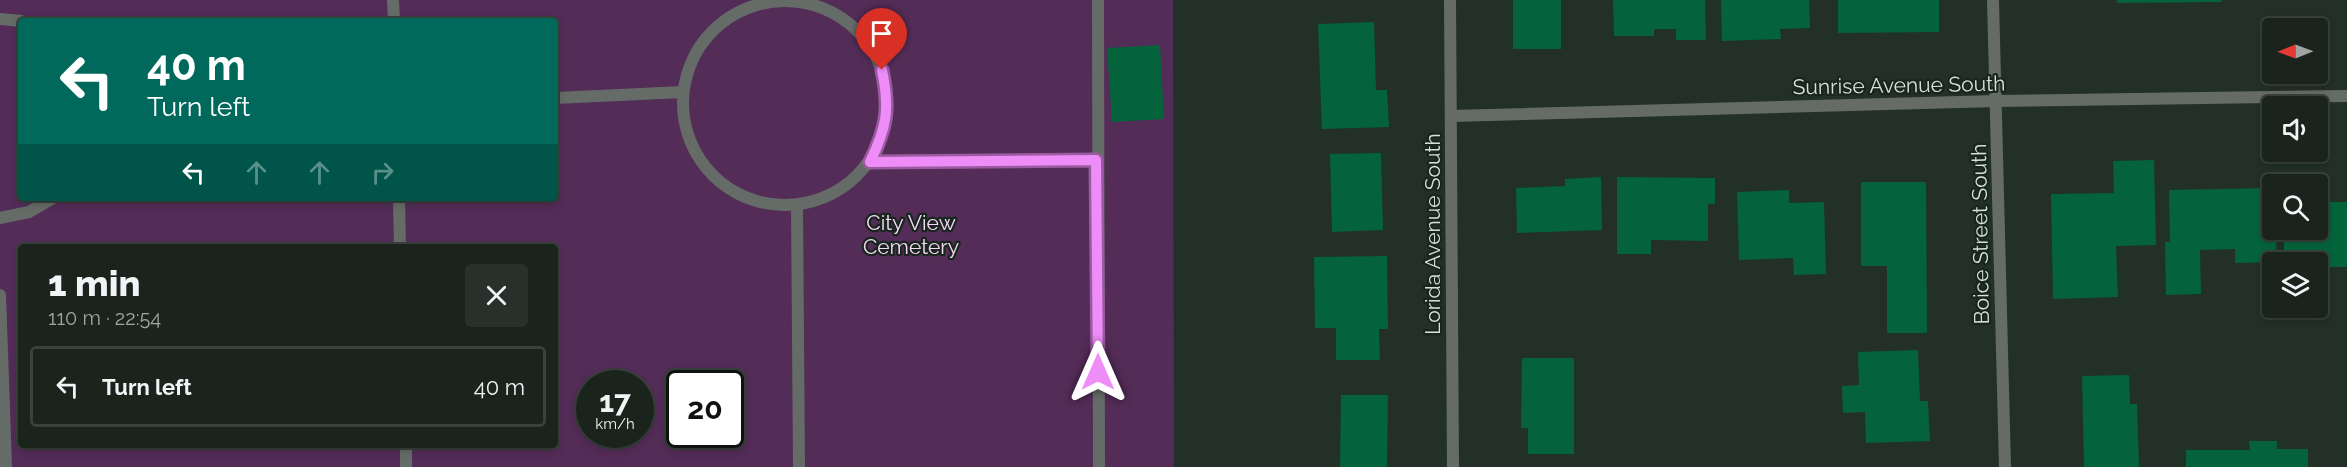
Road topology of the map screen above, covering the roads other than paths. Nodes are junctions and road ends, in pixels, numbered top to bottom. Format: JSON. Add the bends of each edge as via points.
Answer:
{"nodes":[{"id":1,"x":393,"y":0,"type":"edge"},
{"id":2,"x":785,"y":0,"type":"edge"},
{"id":3,"x":1098,"y":0,"type":"edge"},
{"id":4,"x":1449,"y":0,"type":"edge"},
{"id":5,"x":1993,"y":0,"type":"edge"},
{"id":6,"x":394,"y":18,"type":"edge"},
{"id":7,"x":0,"y":19,"type":"edge"},
{"id":8,"x":18,"y":21,"type":"edge"},
{"id":9,"x":683,"y":92,"type":"junction"},
{"id":10,"x":2347,"y":96,"type":"edge"},
{"id":11,"x":558,"y":98,"type":"edge"},
{"id":12,"x":1996,"y":101,"type":"junction"},
{"id":13,"x":1451,"y":116,"type":"junction"},
{"id":14,"x":1096,"y":160,"type":"junction"},
{"id":15,"x":870,"y":162,"type":"junction"},
{"id":16,"x":48,"y":201,"type":"edge"},
{"id":17,"x":399,"y":201,"type":"edge"},
{"id":18,"x":797,"y":206,"type":"junction"},
{"id":19,"x":0,"y":218,"type":"edge"},
{"id":20,"x":400,"y":244,"type":"edge"},
{"id":21,"x":0,"y":295,"type":"edge"},
{"id":22,"x":406,"y":448,"type":"edge"},
{"id":23,"x":6,"y":467,"type":"edge"},
{"id":24,"x":406,"y":467,"type":"edge"},
{"id":25,"x":799,"y":467,"type":"edge"},
{"id":26,"x":1099,"y":467,"type":"edge"},
{"id":27,"x":1453,"y":467,"type":"edge"},
{"id":28,"x":2005,"y":467,"type":"edge"}],
"edges":[{"from":1,"to":6,"type":"street"},
{"from":2,"to":9,"type":"street","via":[[747,9],[729,18],[706,38],[691,63]]},
{"from":2,"to":15,"type":"street","via":[[816,5],[845,20],[868,42],[882,70],[888,101],[884,133]]},
{"from":3,"to":14,"type":"street"},
{"from":4,"to":13,"type":"street","name":"Lorida Avenue South"},
{"from":5,"to":12,"type":"street","name":"Boice Street South"},
{"from":7,"to":8,"type":"street"},
{"from":9,"to":11,"type":"street"},
{"from":9,"to":18,"type":"street","via":[[684,123],[695,151],[713,176],[737,194],[766,205]]},
{"from":10,"to":12,"type":"street","name":"Sunrise Avenue South"},
{"from":12,"to":13,"type":"street","name":"Sunrise Avenue South"},
{"from":12,"to":28,"type":"street","name":"Boice Street South"},
{"from":13,"to":27,"type":"street","name":"Lorida Avenue South"},
{"from":14,"to":15,"type":"street"},
{"from":14,"to":26,"type":"street"},
{"from":15,"to":18,"type":"street","via":[[833,194]]},
{"from":16,"to":19,"type":"street","via":[[29,212]]},
{"from":17,"to":20,"type":"street"},
{"from":18,"to":25,"type":"street"},
{"from":21,"to":23,"type":"street"},
{"from":22,"to":24,"type":"street"}]}
